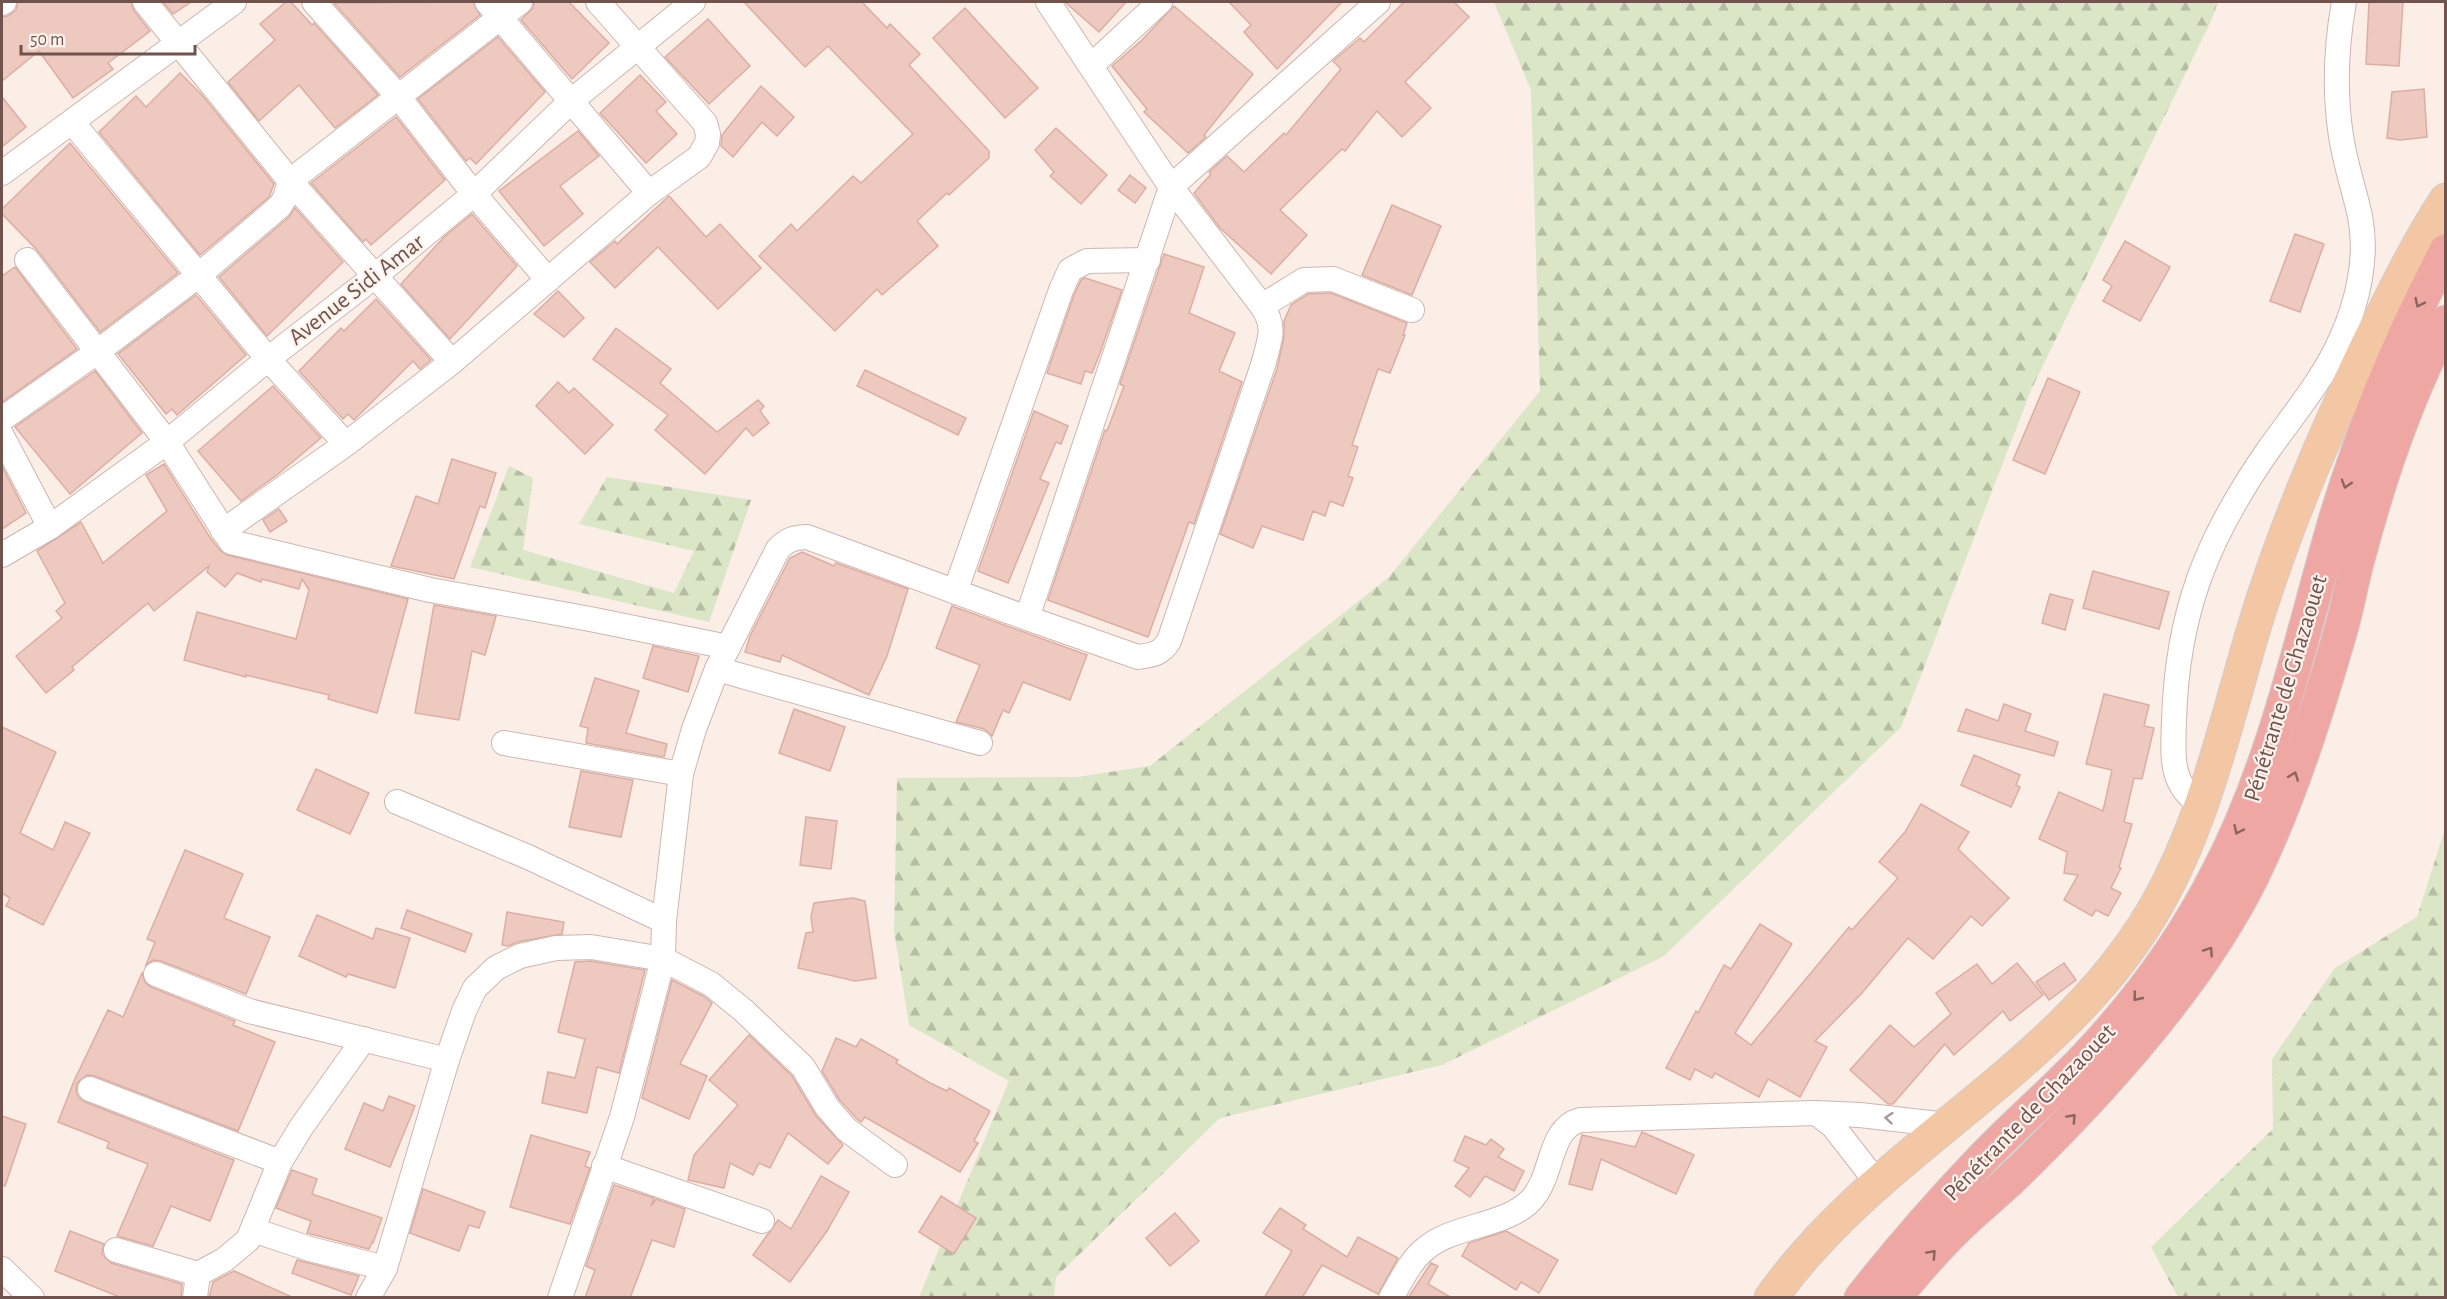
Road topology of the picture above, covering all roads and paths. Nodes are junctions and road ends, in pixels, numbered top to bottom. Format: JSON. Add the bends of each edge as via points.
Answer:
{"nodes":[{"id":1,"x":145,"y":2,"type":"edge"},
{"id":2,"x":234,"y":2,"type":"edge"},
{"id":3,"x":314,"y":2,"type":"edge"},
{"id":4,"x":520,"y":2,"type":"edge"},
{"id":5,"x":598,"y":2,"type":"edge"},
{"id":6,"x":693,"y":2,"type":"edge"},
{"id":7,"x":1048,"y":2,"type":"edge"},
{"id":8,"x":1160,"y":2,"type":"edge"},
{"id":9,"x":1378,"y":2,"type":"edge"},
{"id":10,"x":2344,"y":2,"type":"edge"},
{"id":11,"x":493,"y":9,"type":"edge"},
{"id":12,"x":179,"y":44,"type":"junction"},
{"id":13,"x":637,"y":47,"type":"junction"},
{"id":14,"x":1092,"y":65,"type":"junction"},
{"id":15,"x":397,"y":95,"type":"junction"},
{"id":16,"x":570,"y":102,"type":"junction"},
{"id":17,"x":72,"y":122,"type":"junction"},
{"id":18,"x":2,"y":173,"type":"edge"},
{"id":19,"x":290,"y":181,"type":"junction"},
{"id":20,"x":1171,"y":187,"type":"junction"},
{"id":21,"x":649,"y":193,"type":"junction"},
{"id":22,"x":474,"y":194,"type":"junction"},
{"id":23,"x":2445,"y":200,"type":"edge"},
{"id":24,"x":2445,"y":251,"type":"edge"},
{"id":25,"x":27,"y":260,"type":"dead end"},
{"id":26,"x":1148,"y":260,"type":"junction"},
{"id":27,"x":199,"y":275,"type":"junction"},
{"id":28,"x":375,"y":276,"type":"junction"},
{"id":29,"x":549,"y":280,"type":"junction"},
{"id":30,"x":1262,"y":306,"type":"junction"},
{"id":31,"x":1412,"y":309,"type":"dead end"},
{"id":32,"x":2445,"y":322,"type":"edge"},
{"id":33,"x":97,"y":352,"type":"junction"},
{"id":34,"x":268,"y":359,"type":"junction"},
{"id":35,"x":452,"y":362,"type":"junction"},
{"id":36,"x":2,"y":419,"type":"edge"},
{"id":37,"x":2,"y":436,"type":"edge"},
{"id":38,"x":167,"y":442,"type":"junction"},
{"id":39,"x":346,"y":444,"type":"junction"},
{"id":40,"x":50,"y":527,"type":"junction"},
{"id":41,"x":223,"y":531,"type":"junction"},
{"id":42,"x":2,"y":555,"type":"edge"},
{"id":43,"x":955,"y":592,"type":"junction"},
{"id":44,"x":1027,"y":618,"type":"junction"},
{"id":45,"x":728,"y":647,"type":"junction"},
{"id":46,"x":717,"y":669,"type":"junction"},
{"id":47,"x":504,"y":743,"type":"dead end"},
{"id":48,"x":980,"y":743,"type":"dead end"},
{"id":49,"x":681,"y":774,"type":"junction"},
{"id":50,"x":397,"y":802,"type":"dead end"},
{"id":51,"x":2202,"y":805,"type":"junction"},
{"id":52,"x":664,"y":921,"type":"junction"},
{"id":53,"x":663,"y":959,"type":"junction"},
{"id":54,"x":156,"y":974,"type":"dead end"},
{"id":55,"x":364,"y":1039,"type":"junction"},
{"id":56,"x":447,"y":1060,"type":"junction"},
{"id":57,"x":90,"y":1089,"type":"dead end"},
{"id":58,"x":1816,"y":1113,"type":"junction"},
{"id":59,"x":1947,"y":1125,"type":"junction"},
{"id":60,"x":280,"y":1162,"type":"junction"},
{"id":61,"x":895,"y":1165,"type":"dead end"},
{"id":62,"x":604,"y":1166,"type":"junction"},
{"id":63,"x":1878,"y":1184,"type":"junction"},
{"id":64,"x":762,"y":1221,"type":"dead end"},
{"id":65,"x":253,"y":1230,"type":"junction"},
{"id":66,"x":116,"y":1250,"type":"dead end"},
{"id":67,"x":385,"y":1268,"type":"junction"},
{"id":68,"x":2,"y":1269,"type":"edge"},
{"id":69,"x":196,"y":1286,"type":"edge"},
{"id":70,"x":32,"y":1298,"type":"edge"},
{"id":71,"x":368,"y":1298,"type":"edge"},
{"id":72,"x":560,"y":1298,"type":"edge"},
{"id":73,"x":1391,"y":1298,"type":"edge"},
{"id":74,"x":1771,"y":1298,"type":"edge"},
{"id":75,"x":1861,"y":1298,"type":"edge"},
{"id":76,"x":1894,"y":1298,"type":"edge"}],
"edges":[{"from":1,"to":12,"type":"street"},
{"from":2,"to":12,"type":"street"},
{"from":3,"to":15,"type":"street"},
{"from":4,"to":11,"type":"street"},
{"from":5,"to":13,"type":"street"},
{"from":6,"to":13,"type":"street","name":"Avenue Sidi Amar"},
{"from":7,"to":14,"type":"street"},
{"from":8,"to":14,"type":"street"},
{"from":9,"to":20,"type":"street"},
{"from":10,"to":51,"type":"street","via":[[2336,68],[2337,103],[2360,218],[2358,292],[2327,365],[2219,527],[2190,604],[2175,685],[2175,770],[2187,795]]},
{"from":11,"to":15,"type":"street"},
{"from":11,"to":16,"type":"street"},
{"from":12,"to":17,"type":"street"},
{"from":12,"to":19,"type":"street"},
{"from":13,"to":16,"type":"street","name":"Avenue Sidi Amar"},
{"from":13,"to":21,"type":"street","via":[[705,123],[708,134],[699,157]]},
{"from":14,"to":20,"type":"street"},
{"from":15,"to":19,"type":"street"},
{"from":15,"to":22,"type":"street"},
{"from":16,"to":21,"type":"street"},
{"from":16,"to":22,"type":"street","name":"Avenue Sidi Amar"},
{"from":17,"to":18,"type":"street"},
{"from":17,"to":27,"type":"street"},
{"from":19,"to":27,"type":"street","via":[[280,206]]},
{"from":19,"to":28,"type":"street"},
{"from":20,"to":26,"type":"street"},
{"from":20,"to":30,"type":"street"},
{"from":21,"to":29,"type":"street"},
{"from":22,"to":28,"type":"street","name":"Avenue Sidi Amar"},
{"from":22,"to":29,"type":"street"},
{"from":23,"to":51,"type":"main road","via":[[2397,285],[2297,504],[2256,620]]},
{"from":24,"to":75,"type":"highway","name":"Pénétrante de Ghazaouet","one_way":true,"via":[[2371,413],[2336,518],[2278,729],[2217,874],[2170,952],[2115,1024],[1927,1218]]},
{"from":25,"to":33,"type":"street"},
{"from":26,"to":43,"type":"street","via":[[1088,261],[1070,270]]},
{"from":26,"to":44,"type":"street"},
{"from":27,"to":33,"type":"street"},
{"from":27,"to":34,"type":"street"},
{"from":28,"to":34,"type":"street","name":"Avenue Sidi Amar"},
{"from":28,"to":35,"type":"street"},
{"from":29,"to":35,"type":"street"},
{"from":30,"to":31,"type":"street","via":[[1304,280],[1333,279]]},
{"from":30,"to":44,"type":"street","via":[[1272,329],[1263,365],[1163,650],[1138,657]]},
{"from":76,"to":32,"type":"highway","name":"Pénétrante de Ghazaouet","one_way":true,"via":[[1954,1231],[2010,1180],[2104,1083],[2180,990],[2231,916],[2267,845],[2304,747],[2386,469]]},
{"from":33,"to":36,"type":"street"},
{"from":33,"to":38,"type":"street"},
{"from":34,"to":38,"type":"street","name":"Avenue Sidi Amar"},
{"from":34,"to":39,"type":"street"},
{"from":35,"to":39,"type":"street"},
{"from":37,"to":40,"type":"street"},
{"from":38,"to":40,"type":"street","name":"Avenue Sidi Amar"},
{"from":38,"to":41,"type":"street"},
{"from":39,"to":41,"type":"street"},
{"from":40,"to":42,"type":"street","name":"Avenue Sidi Amar"},
{"from":41,"to":45,"type":"street","via":[[237,544],[430,590]]},
{"from":43,"to":44,"type":"street"},
{"from":43,"to":45,"type":"street","via":[[807,537],[796,537],[778,549]]},
{"from":45,"to":46,"type":"street"},
{"from":46,"to":48,"type":"street"},
{"from":46,"to":49,"type":"street"},
{"from":47,"to":49,"type":"street"},
{"from":49,"to":52,"type":"street"},
{"from":50,"to":52,"type":"street","via":[[528,857]]},
{"from":51,"to":59,"type":"main road","via":[[2168,886],[2106,977],[2033,1051]]},
{"from":52,"to":53,"type":"street"},
{"from":53,"to":56,"type":"street","via":[[591,947],[556,948],[520,956],[496,968],[475,988]]},
{"from":53,"to":61,"type":"street","via":[[711,984],[743,1010],[803,1067],[827,1107],[846,1129]]},
{"from":53,"to":62,"type":"street","via":[[622,1117]]},
{"from":54,"to":55,"type":"street","via":[[249,1011]]},
{"from":55,"to":56,"type":"street"},
{"from":55,"to":60,"type":"street"},
{"from":56,"to":67,"type":"street"},
{"from":57,"to":60,"type":"street"},
{"from":59,"to":58,"type":"street","one_way":true},
{"from":58,"to":63,"type":"street","via":[[1833,1126]]},
{"from":58,"to":73,"type":"street","via":[[1570,1123],[1557,1139],[1548,1171],[1531,1200],[1521,1208],[1427,1247]]},
{"from":59,"to":63,"type":"main road"},
{"from":60,"to":65,"type":"street"},
{"from":62,"to":64,"type":"street"},
{"from":62,"to":72,"type":"street"},
{"from":63,"to":74,"type":"main road","via":[[1810,1249]]},
{"from":65,"to":67,"type":"street"},
{"from":65,"to":69,"type":"street","via":[[239,1249]]},
{"from":66,"to":69,"type":"street"},
{"from":67,"to":71,"type":"street"},
{"from":68,"to":70,"type":"street"}]}
